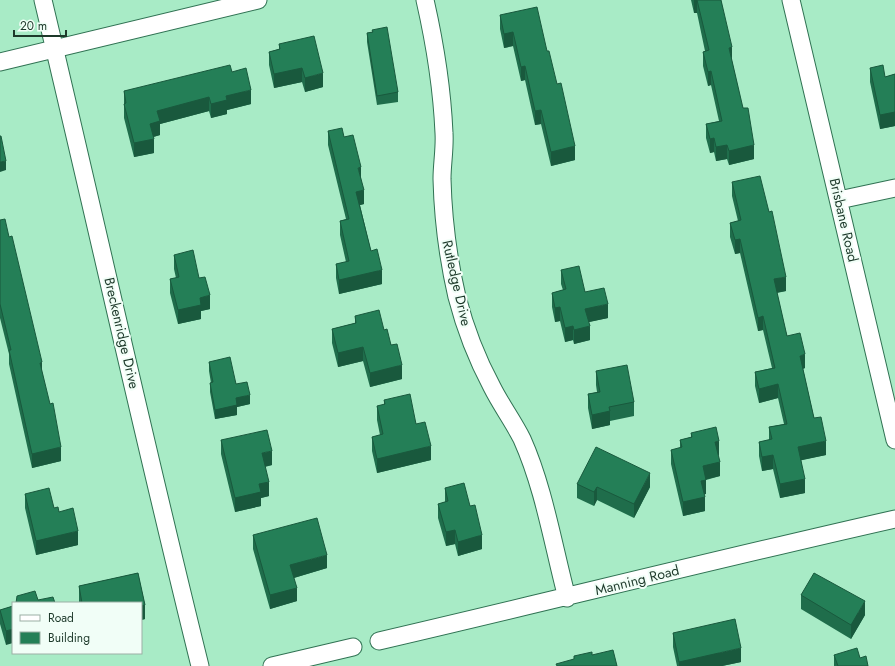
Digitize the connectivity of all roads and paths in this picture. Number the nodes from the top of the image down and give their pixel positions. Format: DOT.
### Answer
graph roads {
  1 [pos="43,0"];
  2 [pos="258,0"];
  3 [pos="425,0"];
  4 [pos="791,0"];
  5 [pos="54,48"];
  6 [pos="0,62"];
  7 [pos="895,188"];
  8 [pos="839,200"];
  9 [pos="895,440"];
  10 [pos="895,520"];
  11 [pos="567,598"];
  12 [pos="379,641"];
  13 [pos="353,647"];
  14 [pos="200,666"];
  15 [pos="272,666"];
  1 -- 5 [label="street, Breckenridge Drive"];
  2 -- 5 [label="street"];
  3 -- 11 [label="street, Rutledge Drive"];
  4 -- 8 [label="street, Brisbane Road"];
  5 -- 6 [label="street"];
  5 -- 14 [label="street, Breckenridge Drive"];
  7 -- 8 [label="street"];
  8 -- 9 [label="street, Brisbane Road"];
  10 -- 11 [label="street, Manning Road"];
  11 -- 12 [label="street, Manning Road"];
  13 -- 15 [label="street"];
}
